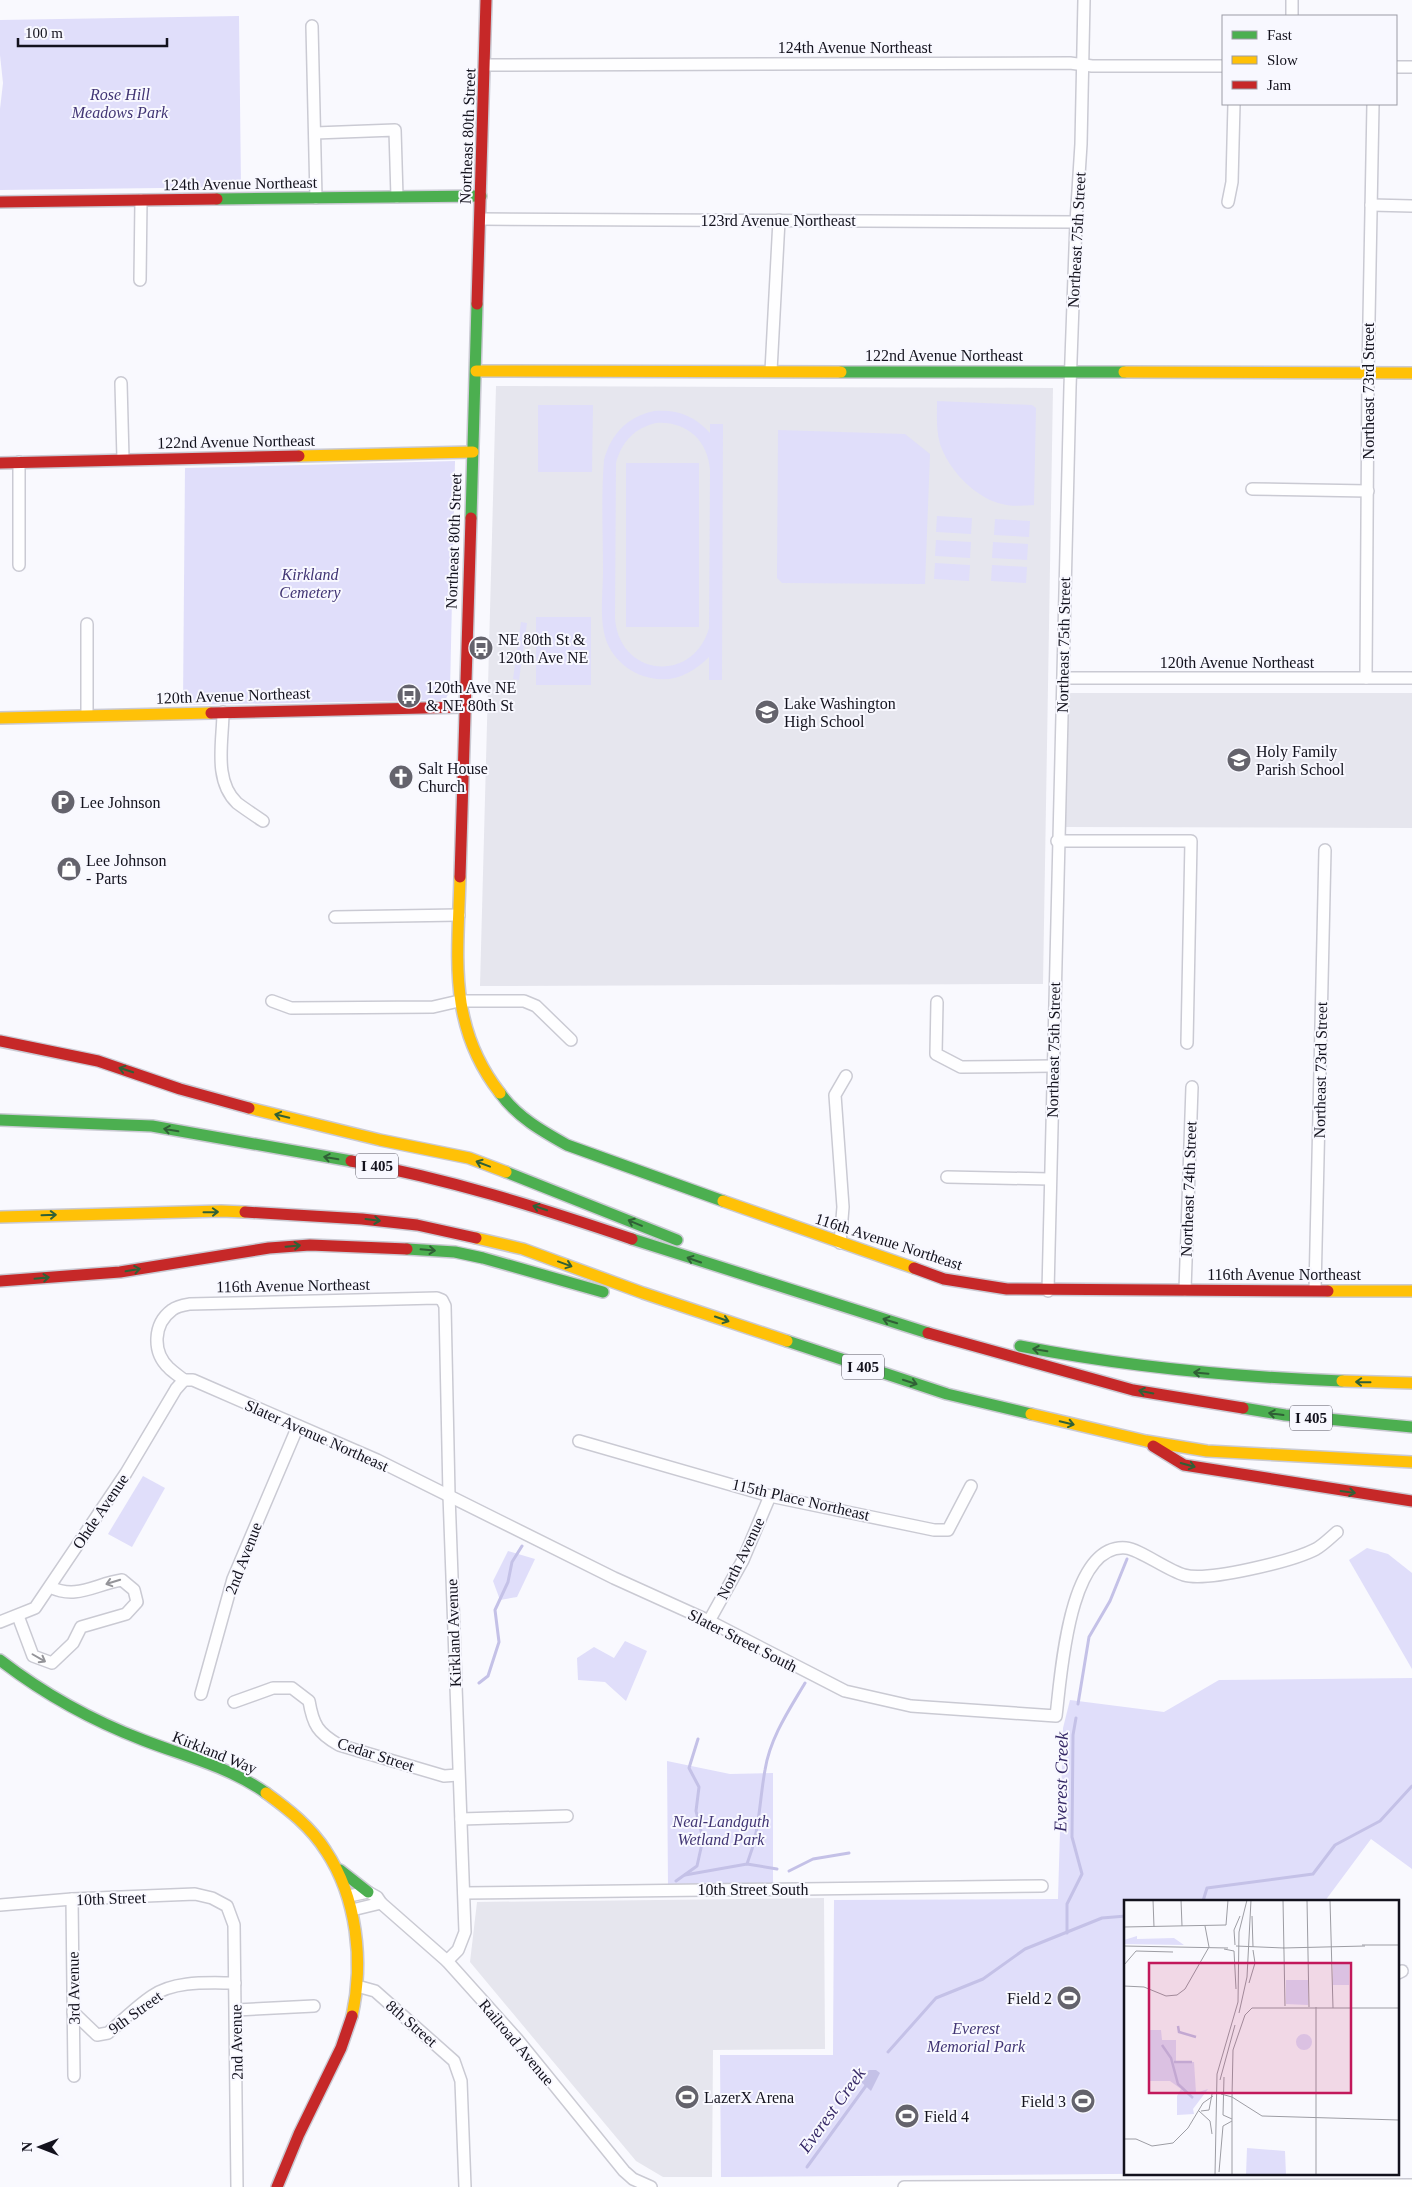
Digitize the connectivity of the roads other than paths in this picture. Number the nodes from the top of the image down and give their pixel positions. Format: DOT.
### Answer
graph roads {
  1 [pos="486,0"];
  2 [pos="1084,0"];
  3 [pos="1292,0"];
  4 [pos="1292,15"];
  5 [pos="312,26"];
  6 [pos="486,65"];
  7 [pos="1083,65"];
  8 [pos="1222,66"];
  9 [pos="1397,67"];
  10 [pos="1412,67"];
  11 [pos="1234,105"];
  12 [pos="1373,105"];
  13 [pos="315,132"];
  14 [pos="481,196"];
  15 [pos="396,197"];
  16 [pos="316,198"];
  17 [pos="140,200"];
  18 [pos="0,202"];
  19 [pos="1228,202"];
  20 [pos="1371,205"];
  21 [pos="1412,206"];
  22 [pos="480,219"];
  23 [pos="779,220"];
  24 [pos="1076,222"];
  25 [pos="140,280"];
  26 [pos="476,371"];
  27 [pos="771,371"];
  28 [pos="1071,372"];
  29 [pos="1368,373"];
  30 [pos="1412,373"];
  31 [pos="121,383"];
  32 [pos="473,452"];
  33 [pos="123,458"];
  34 [pos="0,462"];
  35 [pos="19,462"];
  36 [pos="1252,489"];
  37 [pos="1368,491"];
  38 [pos="19,564"];
  39 [pos="87,624"];
  40 [pos="1063,678"];
  41 [pos="1366,678"];
  42 [pos="1412,678"];
  43 [pos="466,707"];
  44 [pos="223,712"];
  45 [pos="87,715"];
  46 [pos="0,718"];
  47 [pos="263,821"];
  48 [pos="1057,840"];
  49 [pos="1325,850"];
  50 [pos="459,915"];
  51 [pos="335,917"];
  52 [pos="272,1001"];
  53 [pos="459,1001"];
  54 [pos="937,1002"];
  55 [pos="571,1040"];
  56 [pos="0,1041"];
  57 [pos="1187,1043"];
  58 [pos="1053,1066"];
  59 [pos="846,1076"];
  60 [pos="487,1077"];
  61 [pos="1192,1087"];
  62 [pos="0,1120"];
  63 [pos="947,1177"];
  64 [pos="1050,1179"];
  65 [pos="0,1217"];
  66 [pos="840,1243"];
  67 [pos="740,1275"];
  68 [pos="0,1281"];
  69 [pos="1185,1290"];
  70 [pos="1315,1290"];
  71 [pos="1412,1290"];
  72 [pos="1048,1291"];
  73 [pos="643,1293"];
  74 [pos="442,1300"];
  75 [pos="953,1341"];
  76 [pos="184,1380"];
  77 [pos="1412,1383"];
  78 [pos="298,1426"];
  79 [pos="1412,1427"];
  80 [pos="579,1441"];
  81 [pos="1146,1441"];
  82 [pos="1383,1461"];
  83 [pos="1412,1462"];
  84 [pos="1405,1472"];
  85 [pos="971,1486"];
  86 [pos="449,1495"];
  87 [pos="770,1496"];
  88 [pos="1412,1501"];
  89 [pos="1337,1532"];
  90 [pos="50,1587"];
  91 [pos="18,1616"];
  92 [pos="709,1620"];
  93 [pos="0,1622"];
  94 [pos="0,1660"];
  95 [pos="201,1694"];
  96 [pos="234,1702"];
  97 [pos="458,1775"];
  98 [pos="567,1816"];
  99 [pos="461,1819"];
  100 [pos="338,1869"];
  101 [pos="1042,1886"];
  102 [pos="368,1892"];
  103 [pos="464,1893"];
  104 [pos="349,1896"];
  105 [pos="72,1899"];
  106 [pos="220,1901"];
  107 [pos="381,1904"];
  108 [pos="0,1905"];
  109 [pos="352,1910"];
  110 [pos="447,1961"];
  111 [pos="235,1983"];
  112 [pos="357,1986"];
  113 [pos="314,2006"];
  114 [pos="236,2010"];
  115 [pos="74,2012"];
  116 [pos="74,2076"];
  117 [pos="1341,2174"];
  118 [pos="1342,2185"];
  119 [pos="1412,2185"];
  120 [pos="237,2187"];
  121 [pos="277,2187"];
  122 [pos="466,2187"];
  123 [pos="648,2187"];
  124 [pos="904,2187"];
  1 -- 6 [label="main road, Northeast 80th Street"];
  2 -- 7 [label="street, Northeast 75th Street"];
  3 -- 4 [label="street"];
  5 -- 13 [label="street"];
  6 -- 7 [label="street, 124th Avenue Northeast"];
  6 -- 14 [label="main road, Northeast 80th Street"];
  7 -- 8 [label="street, 124th Avenue Northeast"];
  7 -- 24 [label="street, Northeast 75th Street"];
  9 -- 10 [label="street"];
  11 -- 19 [label="street"];
  12 -- 20 [label="street, Northeast 73rd Street"];
  13 -- 15 [label="street"];
  13 -- 16 [label="street"];
  14 -- 15 [label="main road, 124th Avenue Northeast"];
  14 -- 22 [label="main road, Northeast 80th Street"];
  15 -- 16 [label="main road, 124th Avenue Northeast"];
  16 -- 17 [label="main road, 124th Avenue Northeast"];
  17 -- 18 [label="main road, 124th Avenue Northeast"];
  17 -- 25 [label="street"];
  20 -- 21 [label="street"];
  20 -- 29 [label="street, Northeast 73rd Street"];
  22 -- 23 [label="street, 123rd Avenue Northeast"];
  22 -- 26 [label="main road, Northeast 80th Street"];
  23 -- 24 [label="street, 123rd Avenue Northeast"];
  23 -- 27 [label="street"];
  24 -- 28 [label="street, Northeast 75th Street"];
  26 -- 27 [label="main road, 122nd Avenue Northeast"];
  26 -- 32 [label="main road, Northeast 80th Street"];
  27 -- 28 [label="main road, 122nd Avenue Northeast"];
  28 -- 29 [label="main road, 122nd Avenue Northeast"];
  28 -- 40 [label="street, Northeast 75th Street"];
  29 -- 30 [label="main road, 122nd Avenue Northeast"];
  29 -- 37 [label="street, Northeast 73rd Street"];
  31 -- 33 [label="street"];
  32 -- 33 [label="main road, 122nd Avenue Northeast"];
  32 -- 43 [label="main road, Northeast 80th Street"];
  33 -- 35 [label="main road, 122nd Avenue Northeast"];
  34 -- 35 [label="main road, 122nd Avenue Northeast"];
  35 -- 38 [label="street"];
  36 -- 37 [label="street"];
  37 -- 41 [label="street, Northeast 73rd Street"];
  39 -- 45 [label="street"];
  40 -- 41 [label="street, 120th Avenue Northeast"];
  40 -- 48 [label="street, Northeast 75th Street"];
  41 -- 42 [label="street, 120th Avenue Northeast"];
  43 -- 44 [label="main road, 120th Avenue Northeast"];
  43 -- 50 [label="main road, Northeast 80th Street"];
  44 -- 45 [label="main road, 120th Avenue Northeast"];
  44 -- 47 [label="street"];
  45 -- 46 [label="main road, 120th Avenue Northeast"];
  48 -- 57 [label="street"];
  48 -- 58 [label="street, Northeast 75th Street"];
  49 -- 70 [label="street, Northeast 73rd Street"];
  50 -- 51 [label="street"];
  50 -- 53 [label="main road, Northeast 80th Street"];
  52 -- 53 [label="street"];
  53 -- 55 [label="street"];
  53 -- 60 [label="main road, Northeast 80th Street"];
  54 -- 58 [label="street"];
  67 -- 56 [label="main road, one-way"];
  58 -- 64 [label="street, Northeast 75th Street"];
  59 -- 66 [label="street"];
  60 -- 66 [label="main road, 116th Avenue Northeast"];
  61 -- 69 [label="street, Northeast 74th Street"];
  67 -- 62 [label="main road, I 405, one-way"];
  63 -- 64 [label="street"];
  64 -- 72 [label="street, Northeast 75th Street"];
  65 -- 73 [label="main road, I 405, one-way"];
  66 -- 72 [label="main road, 116th Avenue Northeast"];
  75 -- 67 [label="main road, I 405, one-way"];
  68 -- 73 [label="main road, one-way"];
  69 -- 70 [label="main road, 116th Avenue Northeast"];
  69 -- 72 [label="main road, 116th Avenue Northeast"];
  70 -- 71 [label="main road, 116th Avenue Northeast"];
  73 -- 81 [label="main road, I 405, one-way"];
  74 -- 76 [label="street, 116th Avenue Northeast"];
  74 -- 86 [label="street, Kirkland Avenue"];
  77 -- 75 [label="main road, one-way"];
  79 -- 75 [label="main road, I 405, one-way"];
  76 -- 78 [label="street, Slater Avenue Northeast"];
  76 -- 90 [label="street, Ohde Avenue"];
  78 -- 86 [label="street, Slater Avenue Northeast"];
  78 -- 95 [label="street, 2nd Avenue"];
  80 -- 87 [label="street, 115th Place Northeast"];
  81 -- 82 [label="main road, I 405"];
  81 -- 88 [label="main road, one-way"];
  82 -- 83 [label="main road, I 405"];
  82 -- 84 [label="main road"];
  85 -- 87 [label="street, 115th Place Northeast"];
  86 -- 92 [label="street, Slater Street South"];
  86 -- 97 [label="street, Kirkland Avenue"];
  87 -- 92 [label="street, North Avenue"];
  89 -- 92 [label="street, Slater Street South"];
  90 -- 91 [label="street, Ohde Avenue"];
  91 -- 90 [label="street, one-way"];
  91 -- 93 [label="street, Ohde Avenue"];
  94 -- 100 [label="main road, Kirkland Way"];
  96 -- 97 [label="street, Cedar Street"];
  97 -- 99 [label="street, Kirkland Avenue"];
  98 -- 99 [label="street"];
  99 -- 103 [label="street, Kirkland Avenue"];
  100 -- 102 [label="main road"];
  100 -- 104 [label="main road, Kirkland Way"];
  101 -- 103 [label="street, 10th Street South"];
  102 -- 104 [label="street"];
  102 -- 107 [label="street, Railroad Avenue"];
  103 -- 110 [label="street, Kirkland Avenue"];
  104 -- 109 [label="main road, Kirkland Way"];
  105 -- 106 [label="street, 10th Street"];
  105 -- 108 [label="street, 10th Street"];
  105 -- 115 [label="street, 3rd Avenue"];
  106 -- 111 [label="street, 2nd Avenue"];
  107 -- 109 [label="street"];
  107 -- 110 [label="street, Railroad Avenue"];
  109 -- 112 [label="main road, Kirkland Way"];
  110 -- 123 [label="street, Railroad Avenue"];
  111 -- 114 [label="street, 2nd Avenue"];
  111 -- 115 [label="street, 9th Street"];
  112 -- 121 [label="main road, Kirkland Way"];
  112 -- 122 [label="street, 8th Street"];
  113 -- 114 [label="street"];
  114 -- 120 [label="street, 2nd Avenue"];
  115 -- 116 [label="street, 3rd Avenue"];
  117 -- 118 [label="street"];
  118 -- 119 [label="street"];
  118 -- 124 [label="street"];
}
